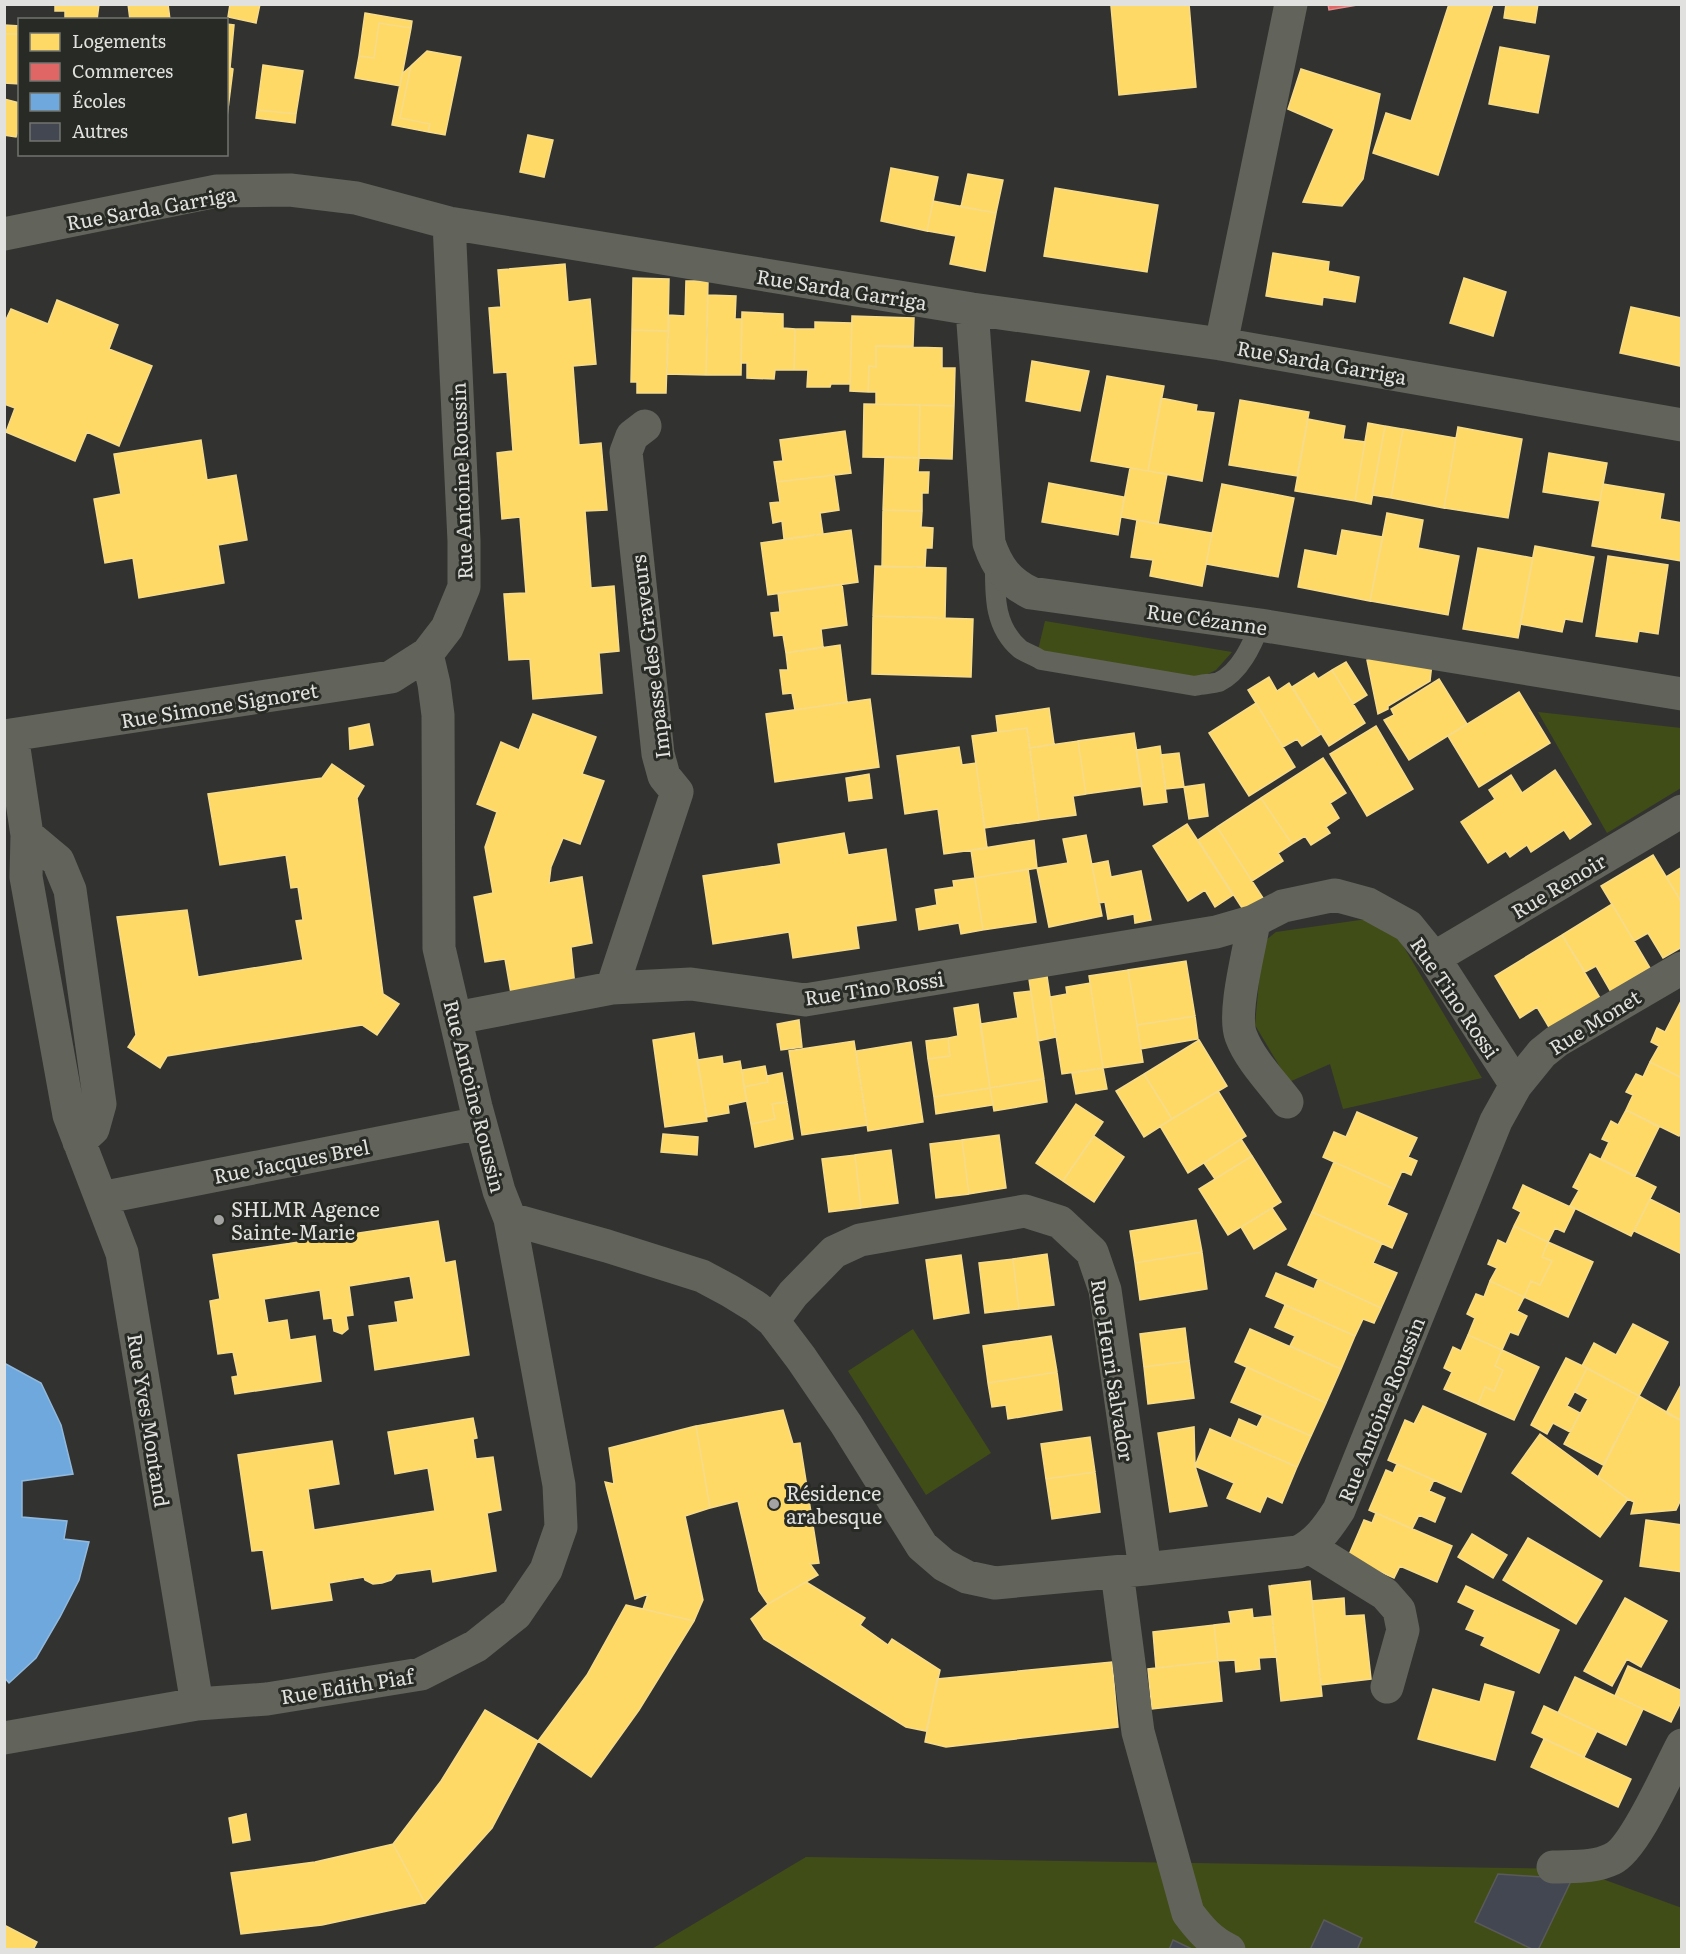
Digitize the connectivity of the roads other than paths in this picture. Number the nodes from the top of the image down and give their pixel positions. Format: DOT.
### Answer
graph roads {
  1 [pos="1291,4"];
  2 [pos="448,223"];
  3 [pos="4,234"];
  4 [pos="972,309"];
  5 [pos="1221,344"];
  6 [pos="1682,425"];
  7 [pos="645,426"];
  8 [pos="995,561"];
  9 [pos="1260,625"];
  10 [pos="427,654"];
  11 [pos="1682,694"];
  12 [pos="8,736"];
  13 [pos="1682,811"];
  14 [pos="1254,921"];
  15 [pos="1434,958"];
  16 [pos="1682,968"];
  17 [pos="612,988"];
  18 [pos="456,1018"];
  19 [pos="1516,1085"];
  20 [pos="1287,1102"];
  21 [pos="480,1123"];
  22 [pos="101,1198"];
  23 [pos="510,1219"];
  24 [pos="773,1321"];
  25 [pos="1309,1547"];
  26 [pos="1131,1571"];
  27 [pos="1386,1687"];
  28 [pos="197,1704"];
  29 [pos="4,1738"];
  30 [pos="1682,1745"];
  31 [pos="1552,1868"];
  32 [pos="1230,1950"];
  1 -- 5 [label="street"];
  2 -- 3 [label="street, Rue Sarda Garriga"];
  2 -- 4 [label="street, Rue Sarda Garriga"];
  2 -- 10 [label="street, Rue Antoine Roussin"];
  4 -- 5 [label="street, Rue Sarda Garriga"];
  4 -- 8 [label="street, Rue Cézanne"];
  5 -- 6 [label="street, Rue Sarda Garriga"];
  7 -- 17 [label="street, Impasse des Graveurs"];
  8 -- 9 [label="street, Rue Cézanne"];
  8 -- 9 [label="lane"];
  9 -- 11 [label="street, Rue Cézanne"];
  10 -- 12 [label="street, Rue Simone Signoret"];
  10 -- 18 [label="street, Rue Antoine Roussin"];
  12 -- 22 [label="street, Rue Yves Montand"];
  13 -- 15 [label="street, Rue Renoir"];
  14 -- 15 [label="street, Rue Tino Rossi"];
  14 -- 17 [label="street, Rue Tino Rossi"];
  14 -- 20 [label="street"];
  15 -- 19 [label="street, Rue Tino Rossi"];
  16 -- 19 [label="street, Rue Monet"];
  17 -- 18 [label="street, Rue Tino Rossi"];
  18 -- 21 [label="street, Rue Antoine Roussin"];
  19 -- 25 [label="street, Rue Antoine Roussin"];
  21 -- 22 [label="street, Rue Jacques Brel"];
  21 -- 23 [label="street, Rue Antoine Roussin"];
  22 -- 28 [label="street, Rue Yves Montand"];
  23 -- 24 [label="street, Rue Antoine Roussin"];
  23 -- 28 [label="street, Rue Edith Piaf"];
  24 -- 26 [label="street, Rue Antoine Roussin"];
  24 -- 26 [label="street, Rue Henri Salvador"];
  25 -- 26 [label="street, Rue Antoine Roussin"];
  25 -- 27 [label="street"];
  26 -- 32 [label="street"];
  28 -- 29 [label="street, Rue Edith Piaf"];
  30 -- 31 [label="street"];
}
